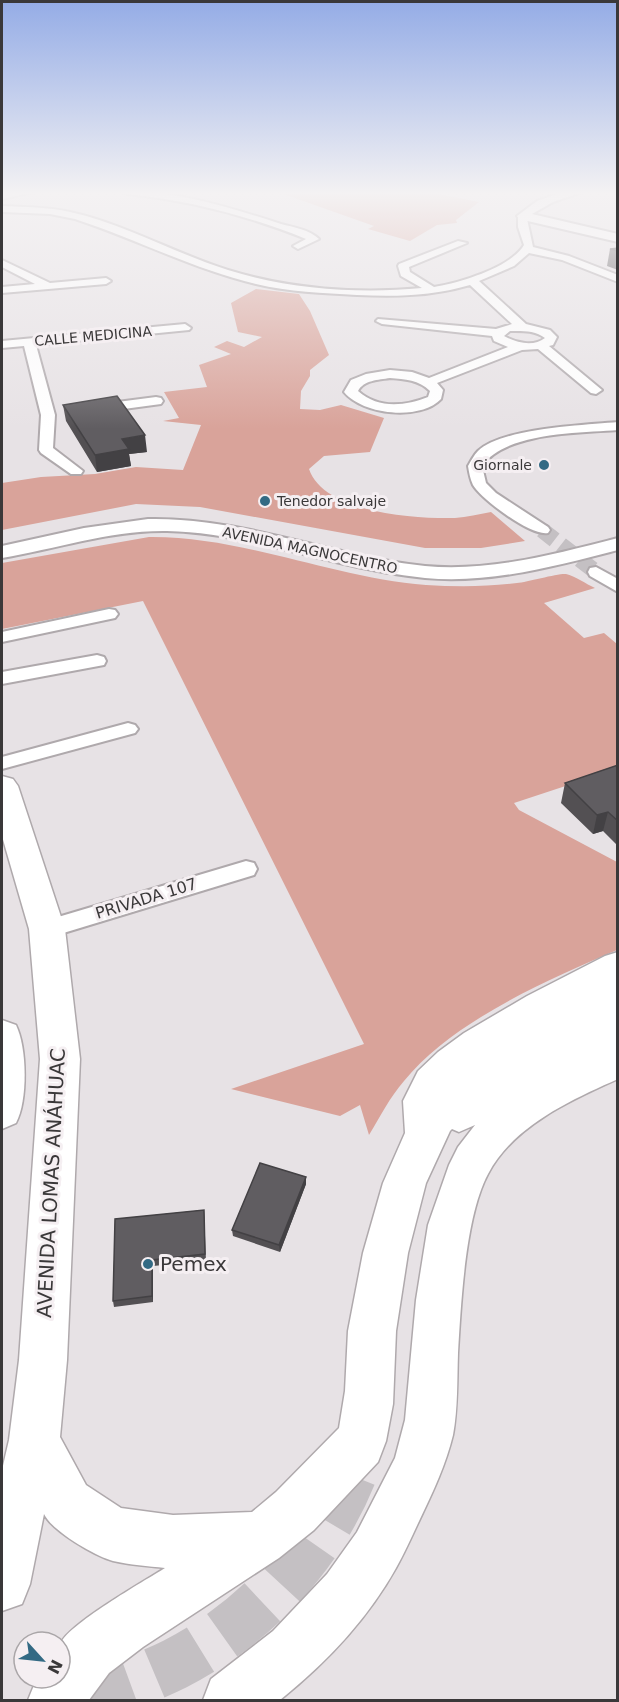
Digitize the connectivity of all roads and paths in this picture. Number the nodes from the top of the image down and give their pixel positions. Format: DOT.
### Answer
graph roads {
  1 [pos="17,270"];
  2 [pos="222,270"];
  3 [pos="404,270"];
  4 [pos="492,270"];
  5 [pos="596,270"];
  6 [pos="618,279"];
  7 [pos="472,280"];
  8 [pos="106,281"];
  9 [pos="47,285"];
  10 [pos="2,290"];
  11 [pos="434,291"];
  12 [pos="382,321"];
  13 [pos="522,327"];
  14 [pos="185,328"];
  15 [pos="498,333"];
  16 [pos="29,342"];
  17 [pos="2,344"];
  18 [pos="540,345"];
  19 [pos="521,346"];
  20 [pos="429,382"];
  21 [pos="596,390"];
  22 [pos="156,401"];
  23 [pos="81,411"];
  24 [pos="618,426"];
  25 [pos="76,471"];
  26 [pos="618,527"];
  27 [pos="542,530"];
  28 [pos="2,538"];
  29 [pos="618,544"];
  30 [pos="2,552"];
  31 [pos="596,572"];
  32 [pos="618,587"];
  33 [pos="109,614"];
  34 [pos="2,637"];
  35 [pos="97,661"];
  36 [pos="2,678"];
  37 [pos="128,729"];
  38 [pos="2,763"];
  39 [pos="2,786"];
  40 [pos="246,869"];
  41 [pos="47,929"];
  42 [pos="618,966"];
  43 [pos="618,998"];
  44 [pos="618,1027"];
  45 [pos="2,1036"];
  46 [pos="618,1061"];
  47 [pos="2,1111"];
  48 [pos="426,1138"];
  49 [pos="34,1440"];
  50 [pos="261,1538"];
  51 [pos="2,1584"];
  52 [pos="57,1701"];
  53 [pos="232,1701"];
  1 -- 9 [label="street"];
  2 -- 11 [label="street"];
  3 -- 11 [label="street"];
  4 -- 7 [label="street"];
  5 -- 6 [label="street"];
  7 -- 11 [label="street"];
  7 -- 13 [label="street"];
  8 -- 9 [label="street"];
  9 -- 10 [label="street"];
  12 -- 15 [label="street"];
  13 -- 15 [label="street"];
  13 -- 18 [label="street"];
  14 -- 16 [label="street, CALLE MEDICINA"];
  15 -- 19 [label="street"];
  16 -- 17 [label="street, CALLE MEDICINA"];
  16 -- 25 [label="street"];
  18 -- 19 [label="street"];
  18 -- 21 [label="street"];
  19 -- 20 [label="street"];
  20 -- 20 [label="street"];
  22 -- 23 [label="street"];
  24 -- 27 [label="street"];
  26 -- 28 [label="street, AVENIDA MAGNOCENTRO"];
  29 -- 30 [label="street, AVENIDA MAGNOCENTRO"];
  31 -- 32 [label="street"];
  33 -- 34 [label="street"];
  35 -- 36 [label="street"];
  37 -- 38 [label="street"];
  39 -- 41 [label="main road, AVENIDA LOMAS ANÁHUAC"];
  40 -- 41 [label="street, PRIVADA 107"];
  41 -- 49 [label="main road, AVENIDA LOMAS ANÁHUAC"];
  42 -- 48 [label="main road"];
  43 -- 48 [label="main road"];
  44 -- 48 [label="main road"];
  45 -- 47 [label="main road"];
  46 -- 53 [label="main road"];
  48 -- 50 [label="main road"];
  49 -- 50 [label="main road"];
  49 -- 51 [label="main road, AVENIDA LOMAS ANÁHUAC"];
  50 -- 52 [label="main road"];
}
